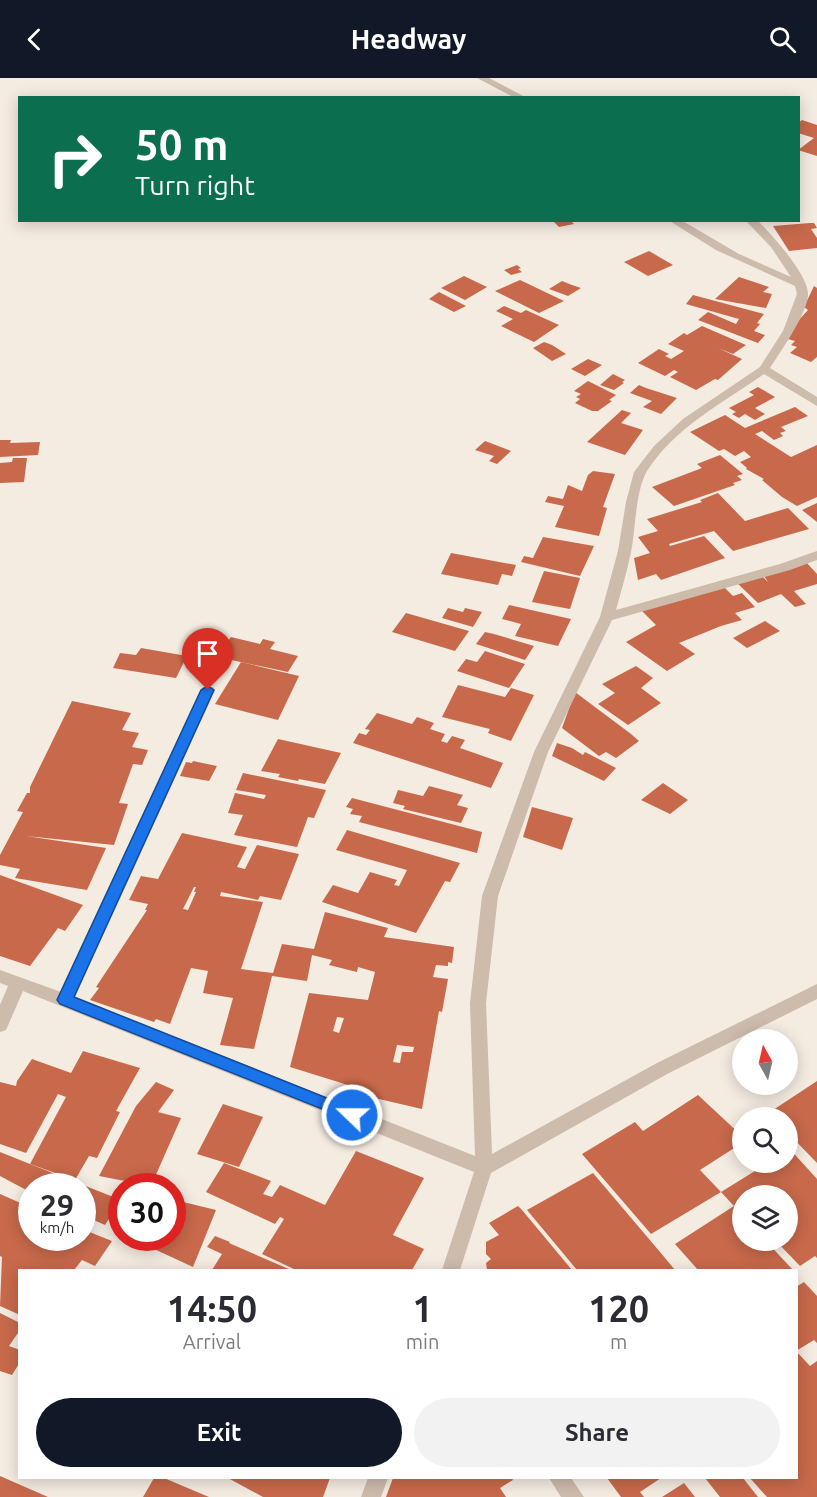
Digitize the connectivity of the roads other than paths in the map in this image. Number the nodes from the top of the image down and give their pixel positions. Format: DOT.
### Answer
graph roads {
  1 [pos="482,78"];
  2 [pos="519,96"];
  3 [pos="677,222"];
  4 [pos="752,222"];
  5 [pos="801,285"];
  6 [pos="764,369"];
  7 [pos="817,402"];
  8 [pos="817,555"];
  9 [pos="607,617"];
  10 [pos="208,690"];
  11 [pos="0,976"];
  12 [pos="18,983"];
  13 [pos="817,991"];
  14 [pos="65,1000"];
  15 [pos="0,1025"];
  16 [pos="484,1168"];
  17 [pos="451,1269"];
  18 [pos="378,1479"];
  19 [pos="560,1479"];
  20 [pos="371,1497"];
  21 [pos="574,1497"];
  1 -- 2 [label="street"];
  3 -- 5 [label="street"];
  4 -- 5 [label="street"];
  5 -- 6 [label="street"];
  6 -- 7 [label="street"];
  6 -- 9 [label="street"];
  8 -- 9 [label="street"];
  9 -- 16 [label="street"];
  10 -- 14 [label="street"];
  11 -- 12 [label="street"];
  12 -- 14 [label="street"];
  12 -- 15 [label="street"];
  13 -- 16 [label="street"];
  14 -- 16 [label="street"];
  16 -- 17 [label="street"];
  18 -- 20 [label="street"];
  19 -- 21 [label="street"];
}
